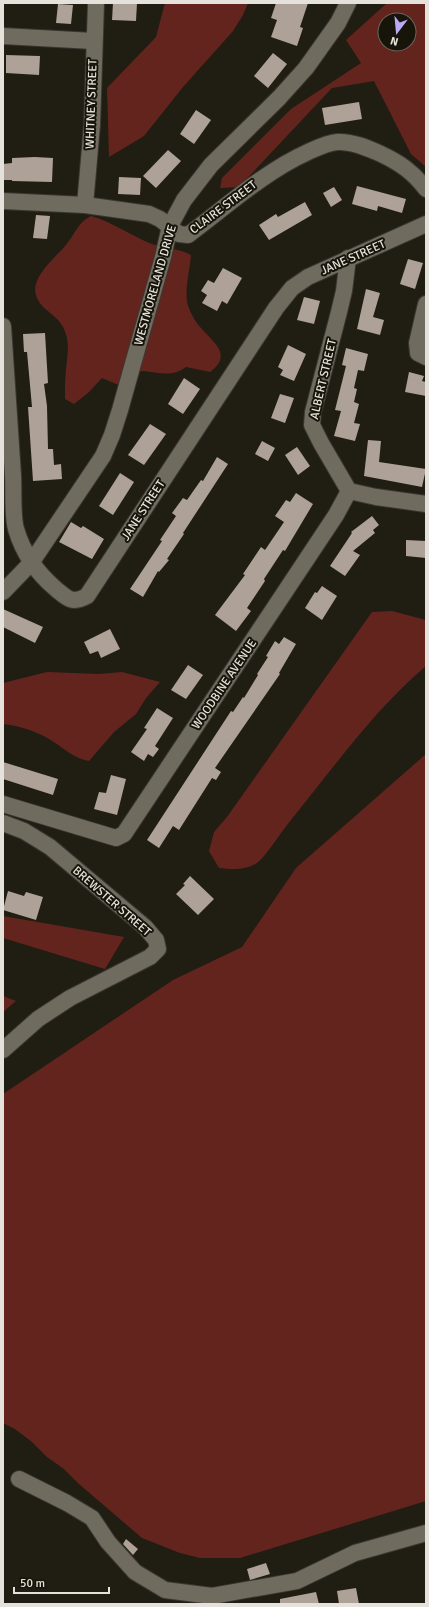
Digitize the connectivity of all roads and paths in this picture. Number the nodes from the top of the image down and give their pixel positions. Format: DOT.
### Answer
graph roads {
  1 [pos="96,3"];
  2 [pos="348,3"];
  3 [pos="3,36"];
  4 [pos="93,41"];
  5 [pos="426,189"];
  6 [pos="3,201"];
  7 [pos="85,205"];
  8 [pos="426,224"];
  9 [pos="170,226"];
  10 [pos="348,258"];
  11 [pos="426,304"];
  12 [pos="3,326"];
  13 [pos="426,357"];
  14 [pos="350,491"];
  15 [pos="426,504"];
  16 [pos="31,563"];
  17 [pos="3,592"];
  18 [pos="3,804"];
  19 [pos="3,823"];
  20 [pos="3,1050"];
  21 [pos="19,1479"];
  22 [pos="426,1533"];
  23 [pos="209,1600"];
  1 -- 4 [label="street, WHITNEY STREET"];
  2 -- 9 [label="street, WESTMORELAND DRIVE"];
  3 -- 4 [label="street"];
  4 -- 7 [label="street, WHITNEY STREET"];
  5 -- 9 [label="street, CLAIRE STREET"];
  6 -- 7 [label="street, CLAIRE STREET"];
  7 -- 9 [label="street, CLAIRE STREET"];
  8 -- 10 [label="street, JANE STREET"];
  9 -- 16 [label="street, WESTMORELAND DRIVE"];
  10 -- 14 [label="street, ALBERT STREET"];
  10 -- 16 [label="street, JANE STREET"];
  11 -- 13 [label="street"];
  12 -- 16 [label="street, JANE STREET"];
  14 -- 15 [label="street"];
  14 -- 18 [label="street, WOODBINE AVENUE"];
  16 -- 17 [label="street, WESTMORELAND DRIVE"];
  19 -- 20 [label="street, BREWSTER STREET"];
  21 -- 23 [label="street"];
  22 -- 23 [label="street"];
}
